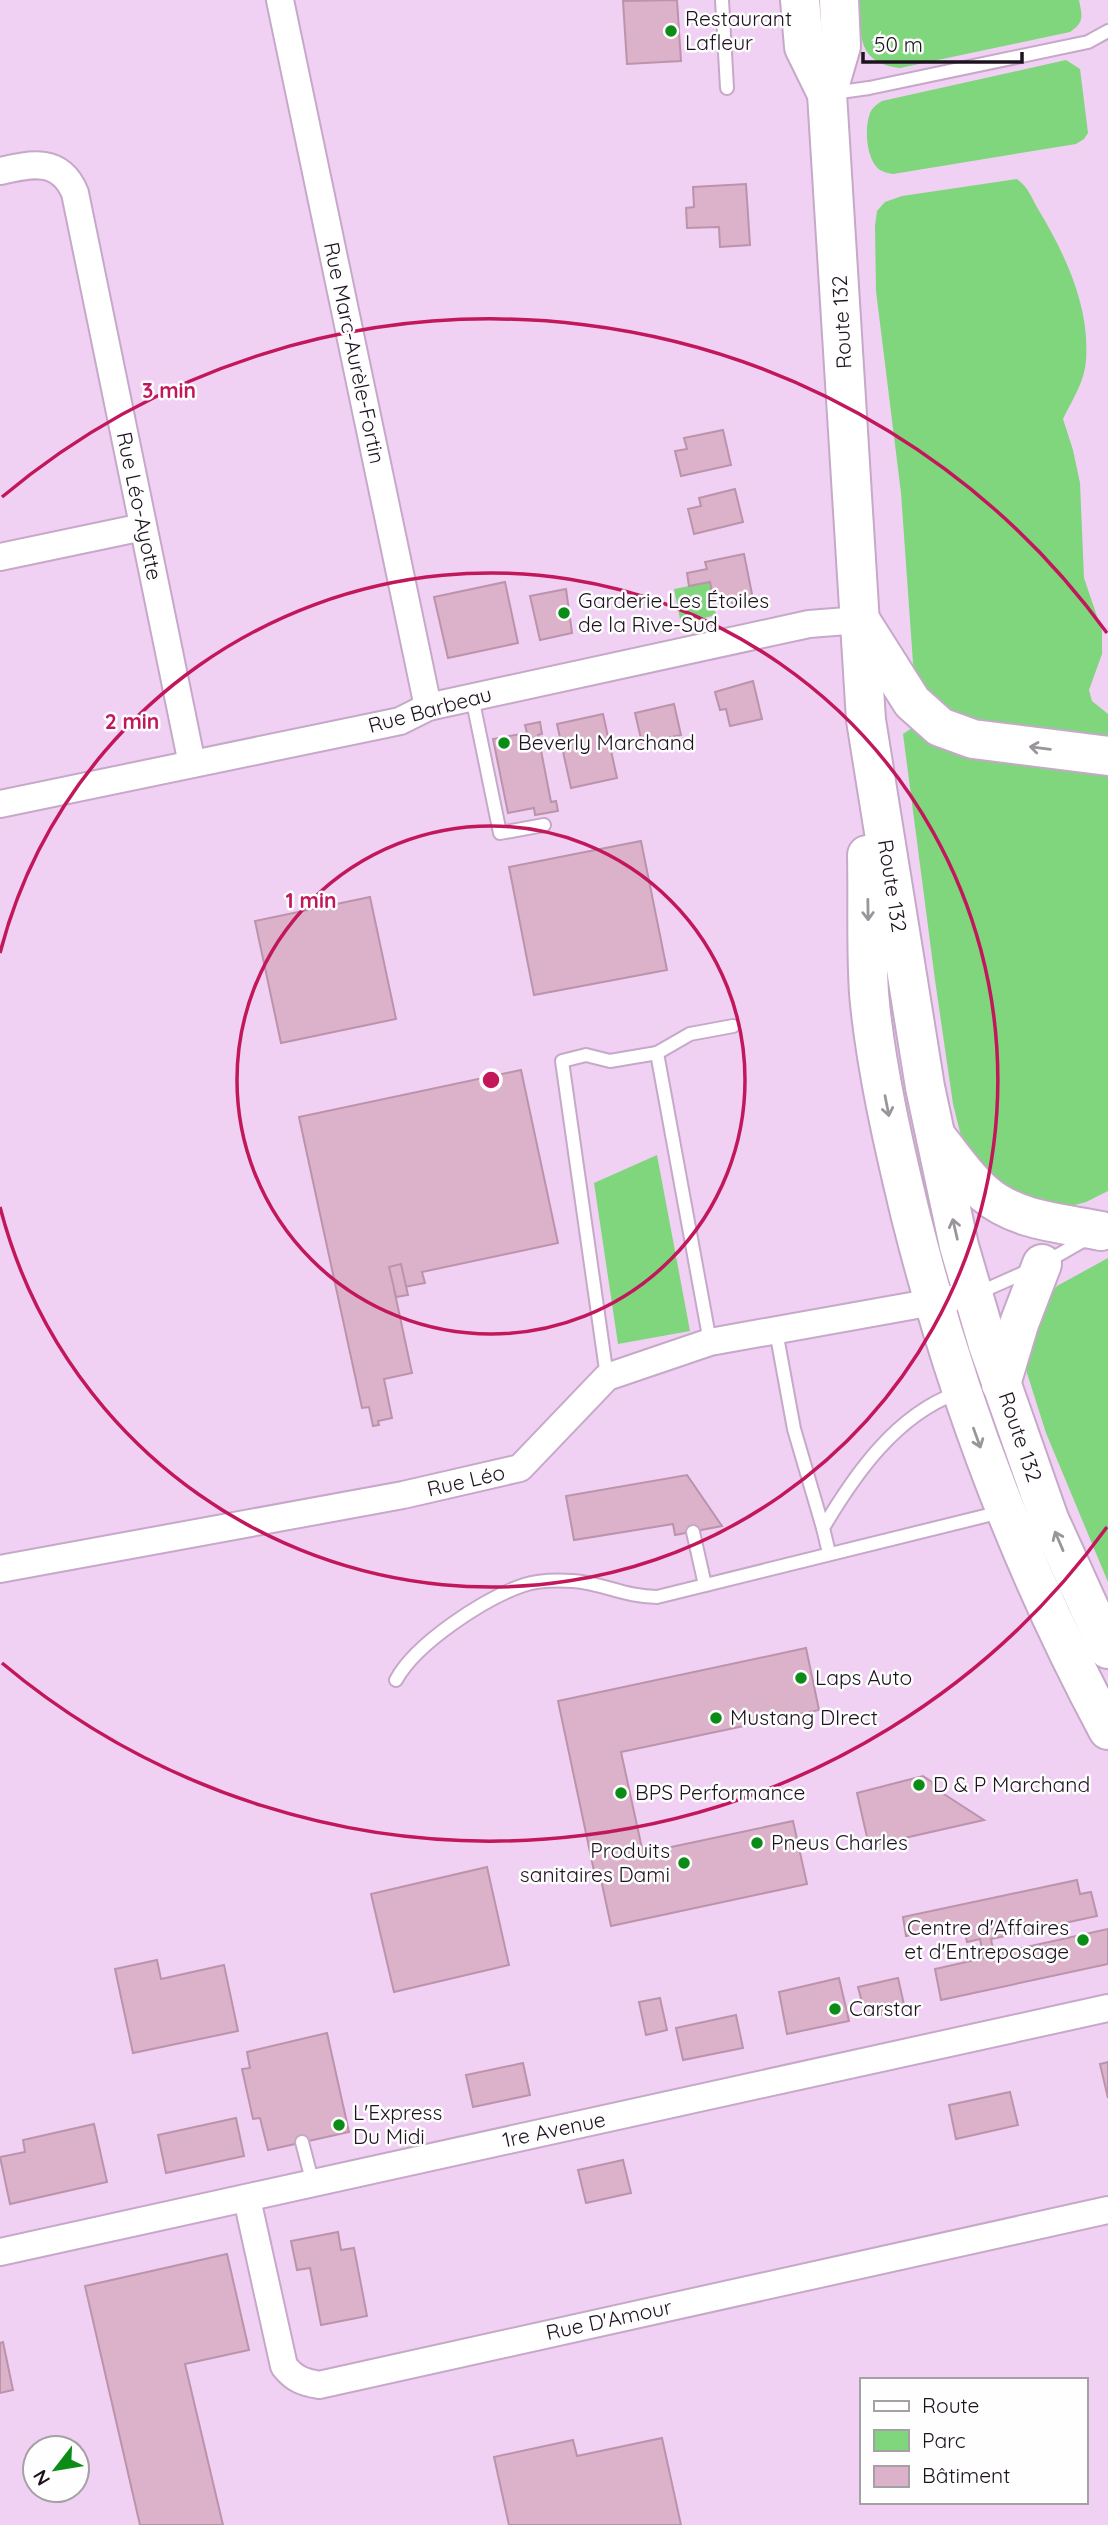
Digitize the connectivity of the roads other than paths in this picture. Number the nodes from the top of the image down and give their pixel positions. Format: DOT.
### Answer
graph roads {
  1 [pos="280,0"];
  2 [pos="722,0"];
  3 [pos="800,0"];
  4 [pos="839,0"];
  5 [pos="1108,31"];
  6 [pos="727,88"];
  7 [pos="827,94"];
  8 [pos="0,171"];
  9 [pos="143,527"];
  10 [pos="0,557"];
  11 [pos="860,620"];
  12 [pos="472,697"];
  13 [pos="428,707"];
  14 [pos="866,720"];
  15 [pos="1108,756"];
  16 [pos="192,764"];
  17 [pos="0,804"];
  18 [pos="544,825"];
  19 [pos="733,1026"];
  20 [pos="657,1054"];
  21 [pos="934,1135"];
  22 [pos="1105,1229"];
  23 [pos="1042,1264"];
  24 [pos="973,1295"];
  25 [pos="934,1303"];
  26 [pos="776,1331"];
  27 [pos="710,1342"];
  28 [pos="607,1377"];
  29 [pos="1002,1384"];
  30 [pos="961,1391"];
  31 [pos="1005,1511"];
  32 [pos="822,1528"];
  33 [pos="693,1532"];
  34 [pos="829,1553"];
  35 [pos="0,1569"];
  36 [pos="705,1585"];
  37 [pos="1108,1648"];
  38 [pos="396,1680"];
  39 [pos="1108,1730"];
  40 [pos="1108,2008"];
  41 [pos="302,2142"];
  42 [pos="313,2184"];
  43 [pos="247,2199"];
  44 [pos="1108,2210"];
  45 [pos="0,2252"];
  1 -- 13 [label="street, Rue Marc-Aurèle-Fortin"];
  2 -- 6 [label="lane"];
  3 -- 7 [label="highway, Route 132"];
  4 -- 7 [label="highway, Route 132"];
  5 -- 7 [label="lane"];
  7 -- 11 [label="highway, Route 132"];
  8 -- 9 [label="street, Rue Léo-Ayotte"];
  9 -- 10 [label="street"];
  9 -- 16 [label="street, Rue Léo-Ayotte"];
  11 -- 12 [label="street, Rue Barbeau"];
  11 -- 14 [label="highway, Route 132"];
  15 -- 11 [label="highway, one-way"];
  12 -- 13 [label="street, Rue Barbeau"];
  12 -- 18 [label="lane"];
  13 -- 16 [label="street, Rue Barbeau"];
  14 -- 21 [label="highway, Route 132"];
  14 -- 25 [label="highway, Route 132, one-way"];
  16 -- 17 [label="street, Rue Barbeau"];
  19 -- 20 [label="lane"];
  20 -- 27 [label="lane"];
  20 -- 28 [label="lane"];
  21 -- 22 [label="highway"];
  24 -- 21 [label="highway, Route 132, one-way"];
  22 -- 23 [label="lane"];
  23 -- 24 [label="lane"];
  23 -- 29 [label="highway"];
  24 -- 25 [label="street, Rue Léo"];
  24 -- 29 [label="highway, Route 132"];
  25 -- 26 [label="street, Rue Léo"];
  25 -- 30 [label="highway, Route 132"];
  26 -- 27 [label="street, Rue Léo"];
  26 -- 32 [label="lane"];
  27 -- 28 [label="street, Rue Léo"];
  28 -- 35 [label="street, Rue Léo"];
  37 -- 29 [label="highway, Route 132, one-way"];
  30 -- 31 [label="highway, Route 132, one-way"];
  30 -- 32 [label="lane"];
  31 -- 34 [label="lane"];
  31 -- 39 [label="highway, Route 132"];
  32 -- 34 [label="lane"];
  33 -- 36 [label="lane"];
  34 -- 36 [label="lane"];
  36 -- 38 [label="lane"];
  40 -- 42 [label="street, 1re Avenue"];
  41 -- 42 [label="lane"];
  42 -- 43 [label="street, 1re Avenue"];
  43 -- 44 [label="street, Rue D'Amour"];
  43 -- 45 [label="street, 1re Avenue"];
}
